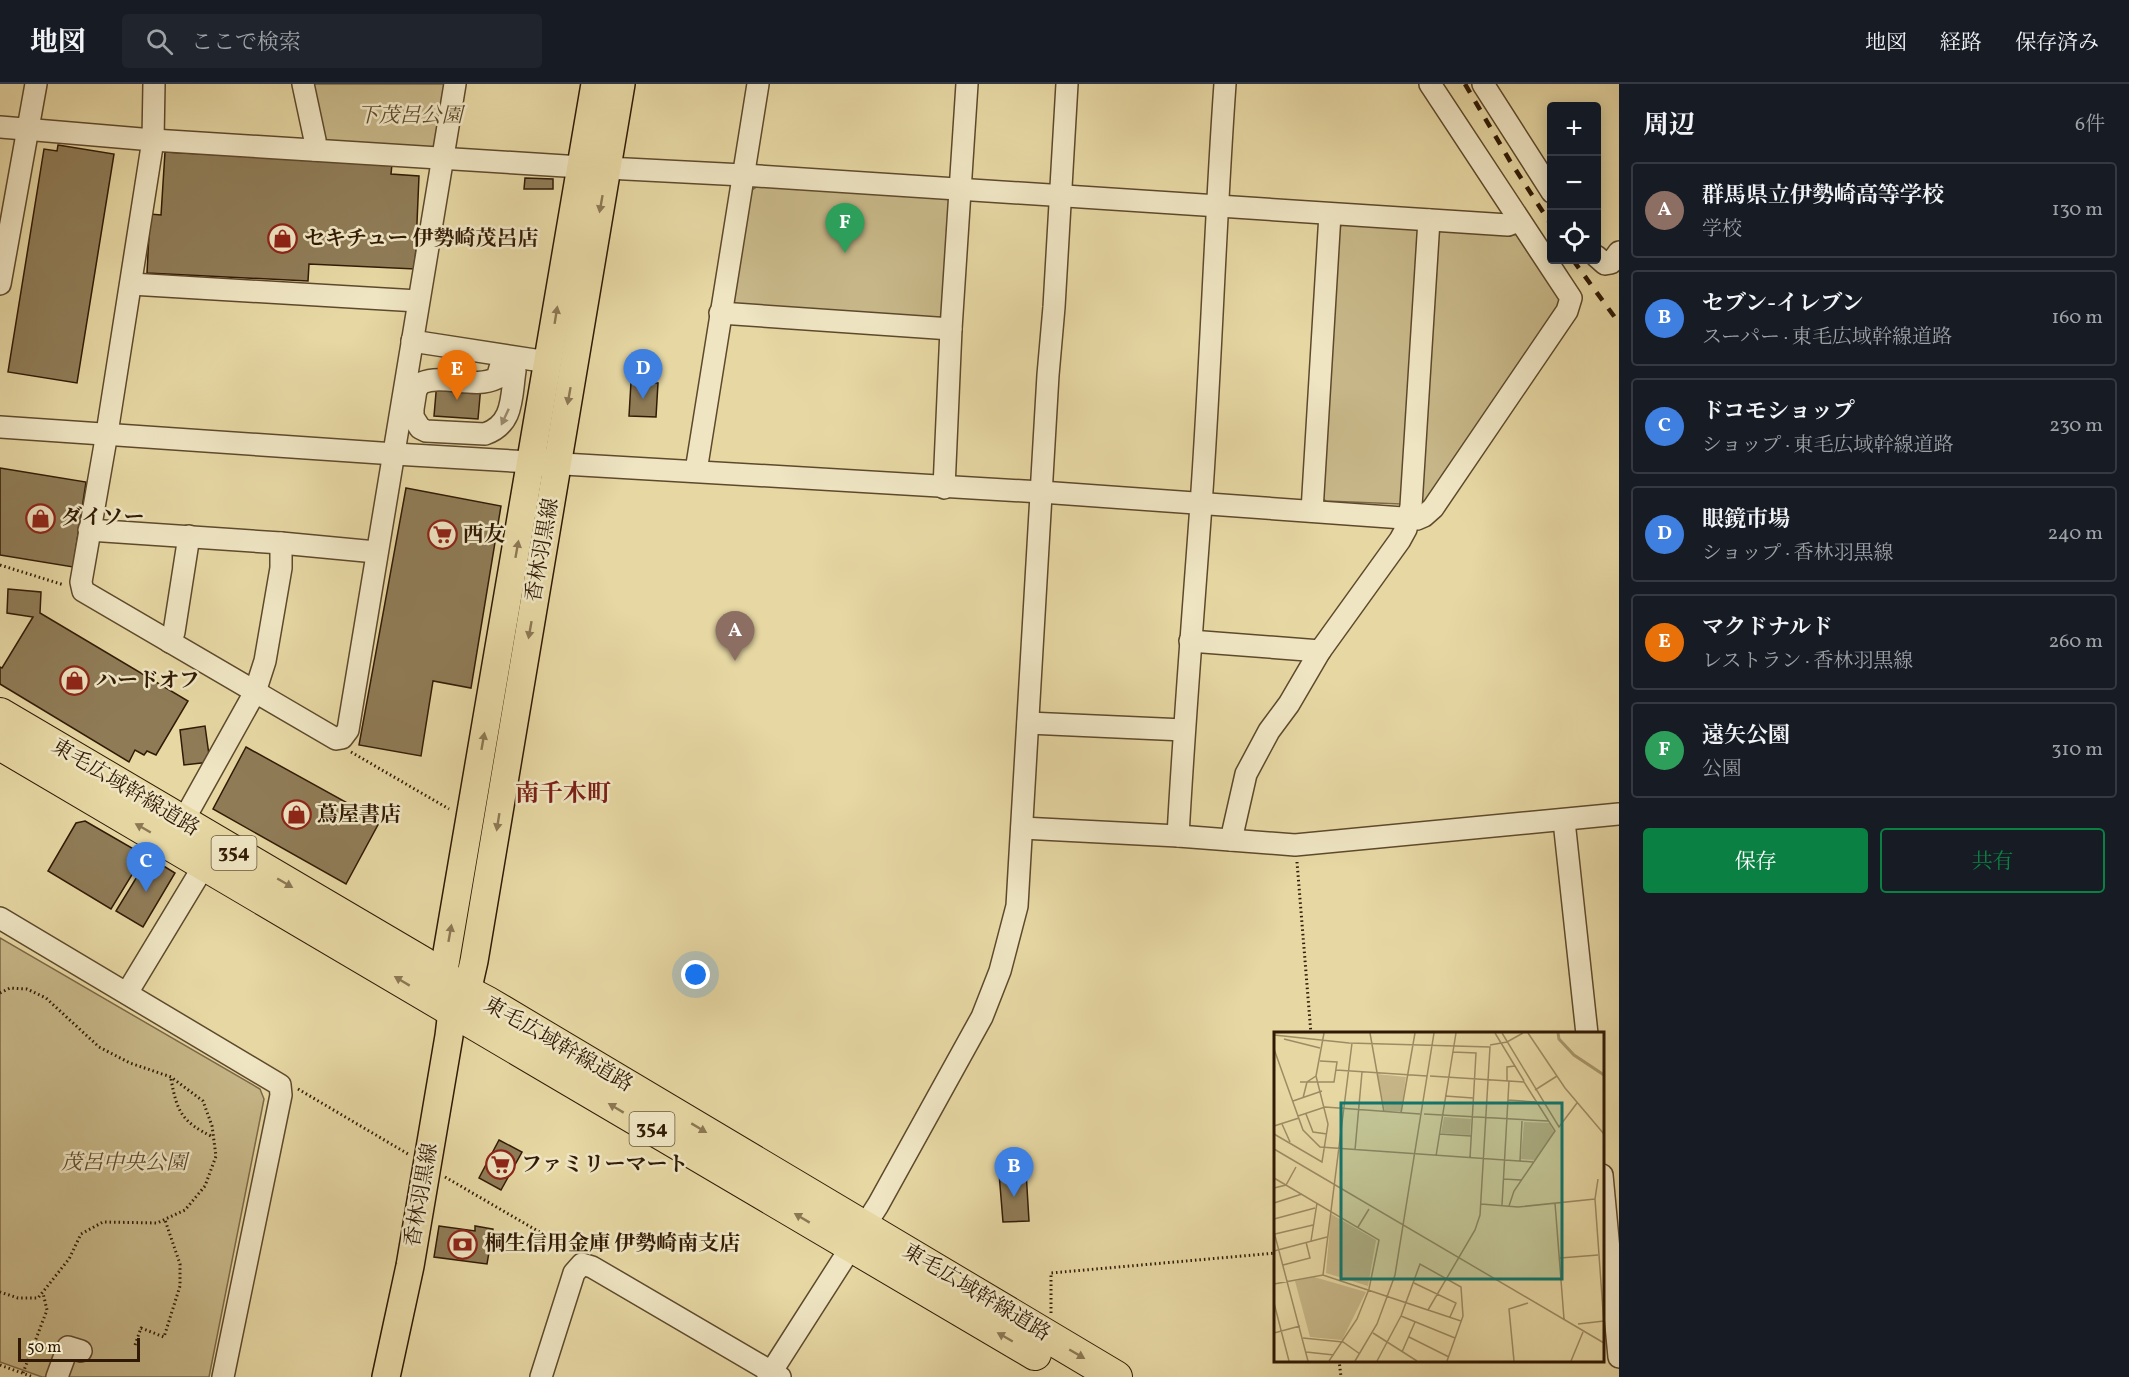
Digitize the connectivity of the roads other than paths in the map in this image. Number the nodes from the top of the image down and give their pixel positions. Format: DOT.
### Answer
graph roads {
  1 [pos="36,84"];
  2 [pos="154,84"];
  3 [pos="303,84"];
  4 [pos="455,84"];
  5 [pos="595,84"];
  6 [pos="621,84"];
  7 [pos="758,84"];
  8 [pos="967,84"];
  9 [pos="1067,84"];
  10 [pos="1225,84"];
  11 [pos="1430,84"];
  12 [pos="1483,84"];
  13 [pos="0,127"];
  14 [pos="29,130"];
  15 [pos="153,140"];
  16 [pos="314,150"];
  17 [pos="443,158"];
  18 [pos="580,167"];
  19 [pos="607,168"];
  20 [pos="743,175"];
  21 [pos="1547,186"];
  22 [pos="961,190"];
  23 [pos="1061,196"];
  24 [pos="1217,205"];
  25 [pos="1330,214"];
  26 [pos="1430,220"];
  27 [pos="1518,220"];
  28 [pos="1619,252"];
  29 [pos="1601,260"];
  30 [pos="0,284"];
  31 [pos="131,284"];
  32 [pos="418,301"];
  33 [pos="720,313"];
  34 [pos="951,329"];
  35 [pos="412,341"];
  36 [pos="508,360"];
  37 [pos="548,362"];
  38 [pos="0,427"];
  39 [pos="107,433"];
  40 [pos="394,454"];
  41 [pos="545,463"];
  42 [pos="696,471"];
  43 [pos="944,488"];
  44 [pos="1041,492"];
  45 [pos="1201,504"];
  46 [pos="1312,511"];
  47 [pos="1408,518"];
  48 [pos="89,530"];
  49 [pos="189,536"];
  50 [pos="281,543"];
  51 [pos="376,552"];
  52 [pos="1190,641"];
  53 [pos="170,642"];
  54 [pos="1320,651"];
  55 [pos="255,692"];
  56 [pos="0,714"];
  57 [pos="1028,723"];
  58 [pos="1184,730"];
  59 [pos="0,744"];
  60 [pos="1619,814"];
  61 [pos="1564,820"];
  62 [pos="182,823"];
  63 [pos="1022,828"];
  64 [pos="1178,836"];
  65 [pos="1231,840"];
  66 [pos="205,864"];
  67 [pos="0,918"];
  68 [pos="127,993"];
  69 [pos="454,993"];
  70 [pos="1587,1032"];
  71 [pos="1604,1184"];
  72 [pos="1613,1223"];
  73 [pos="859,1237"];
  74 [pos="81,1351"];
  75 [pos="1619,1357"];
  76 [pos="773,1375"];
  77 [pos="57,1377"];
  78 [pos="223,1377"];
  79 [pos="386,1377"];
  80 [pos="541,1377"];
  81 [pos="1074,1377"];
  82 [pos="1116,1377"];
  1 -- 14 [label="street"];
  2 -- 15 [label="street"];
  3 -- 16 [label="street"];
  4 -- 17 [label="street"];
  5 -- 18 [label="main road, 香林羽黒線"];
  6 -- 19 [label="main road, 香林羽黒線"];
  7 -- 20 [label="street"];
  8 -- 22 [label="street"];
  9 -- 23 [label="street"];
  10 -- 24 [label="street"];
  11 -- 27 [label="street"];
  12 -- 21 [label="street"];
  13 -- 14 [label="street"];
  14 -- 15 [label="street"];
  14 -- 30 [label="street"];
  15 -- 16 [label="street"];
  15 -- 31 [label="street"];
  16 -- 17 [label="street"];
  17 -- 18 [label="street"];
  17 -- 32 [label="street"];
  37 -- 18 [label="main road, 香林羽黒線, one-way"];
  19 -- 20 [label="street"];
  19 -- 41 [label="main road, 香林羽黒線, one-way"];
  20 -- 22 [label="street"];
  20 -- 33 [label="street"];
  22 -- 23 [label="street"];
  22 -- 34 [label="street"];
  23 -- 24 [label="street"];
  23 -- 44 [label="street"];
  24 -- 25 [label="street"];
  24 -- 45 [label="street"];
  25 -- 26 [label="street"];
  25 -- 46 [label="street"];
  26 -- 27 [label="street"];
  26 -- 47 [label="street"];
  27 -- 47 [label="street"];
  28 -- 29 [label="street"];
  31 -- 32 [label="street"];
  31 -- 39 [label="street"];
  32 -- 35 [label="street"];
  33 -- 34 [label="street"];
  33 -- 42 [label="street"];
  34 -- 43 [label="street"];
  35 -- 36 [label="street"];
  35 -- 40 [label="street"];
  36 -- 36 [label="street, one-way"];
  36 -- 37 [label="street"];
  37 -- 41 [label="main road, 香林羽黒線"];
  38 -- 39 [label="street"];
  39 -- 40 [label="street"];
  39 -- 48 [label="street"];
  40 -- 41 [label="street"];
  40 -- 51 [label="street"];
  41 -- 42 [label="street"];
  41 -- 69 [label="main road, 香林羽黒線"];
  42 -- 43 [label="street"];
  43 -- 44 [label="street"];
  44 -- 45 [label="street"];
  44 -- 57 [label="street"];
  45 -- 46 [label="street"];
  45 -- 52 [label="street"];
  46 -- 47 [label="street"];
  47 -- 54 [label="street"];
  48 -- 49 [label="street"];
  48 -- 53 [label="street"];
  49 -- 50 [label="street"];
  49 -- 53 [label="street"];
  50 -- 51 [label="street"];
  50 -- 55 [label="street"];
  51 -- 55 [label="street"];
  52 -- 54 [label="street"];
  52 -- 58 [label="street"];
  53 -- 55 [label="street"];
  54 -- 65 [label="street"];
  55 -- 62 [label="street"];
  56 -- 62 [label="highway, 東毛広域幹線道路 / 354"];
  57 -- 58 [label="street"];
  57 -- 63 [label="street"];
  58 -- 64 [label="street"];
  66 -- 59 [label="highway, 東毛広域幹線道路 / 354, one-way"];
  60 -- 61 [label="street"];
  61 -- 65 [label="street"];
  61 -- 70 [label="street"];
  62 -- 69 [label="highway, 東毛広域幹線道路 / 354, one-way"];
  63 -- 64 [label="street"];
  63 -- 73 [label="street"];
  64 -- 65 [label="street"];
  66 -- 68 [label="street"];
  69 -- 66 [label="highway, 東毛広域幹線道路 / 354, one-way"];
  67 -- 68 [label="street"];
  68 -- 78 [label="street"];
  69 -- 73 [label="highway, 東毛広域幹線道路 / 354"];
  69 -- 79 [label="main road, 香林羽黒線"];
  71 -- 72 [label="street"];
  72 -- 75 [label="street"];
  73 -- 76 [label="street"];
  81 -- 73 [label="highway, 東毛広域幹線道路 / 354, one-way"];
  73 -- 82 [label="highway, 東毛広域幹線道路 / 354, one-way"];
  74 -- 77 [label="street"];
  76 -- 80 [label="street"];
}
